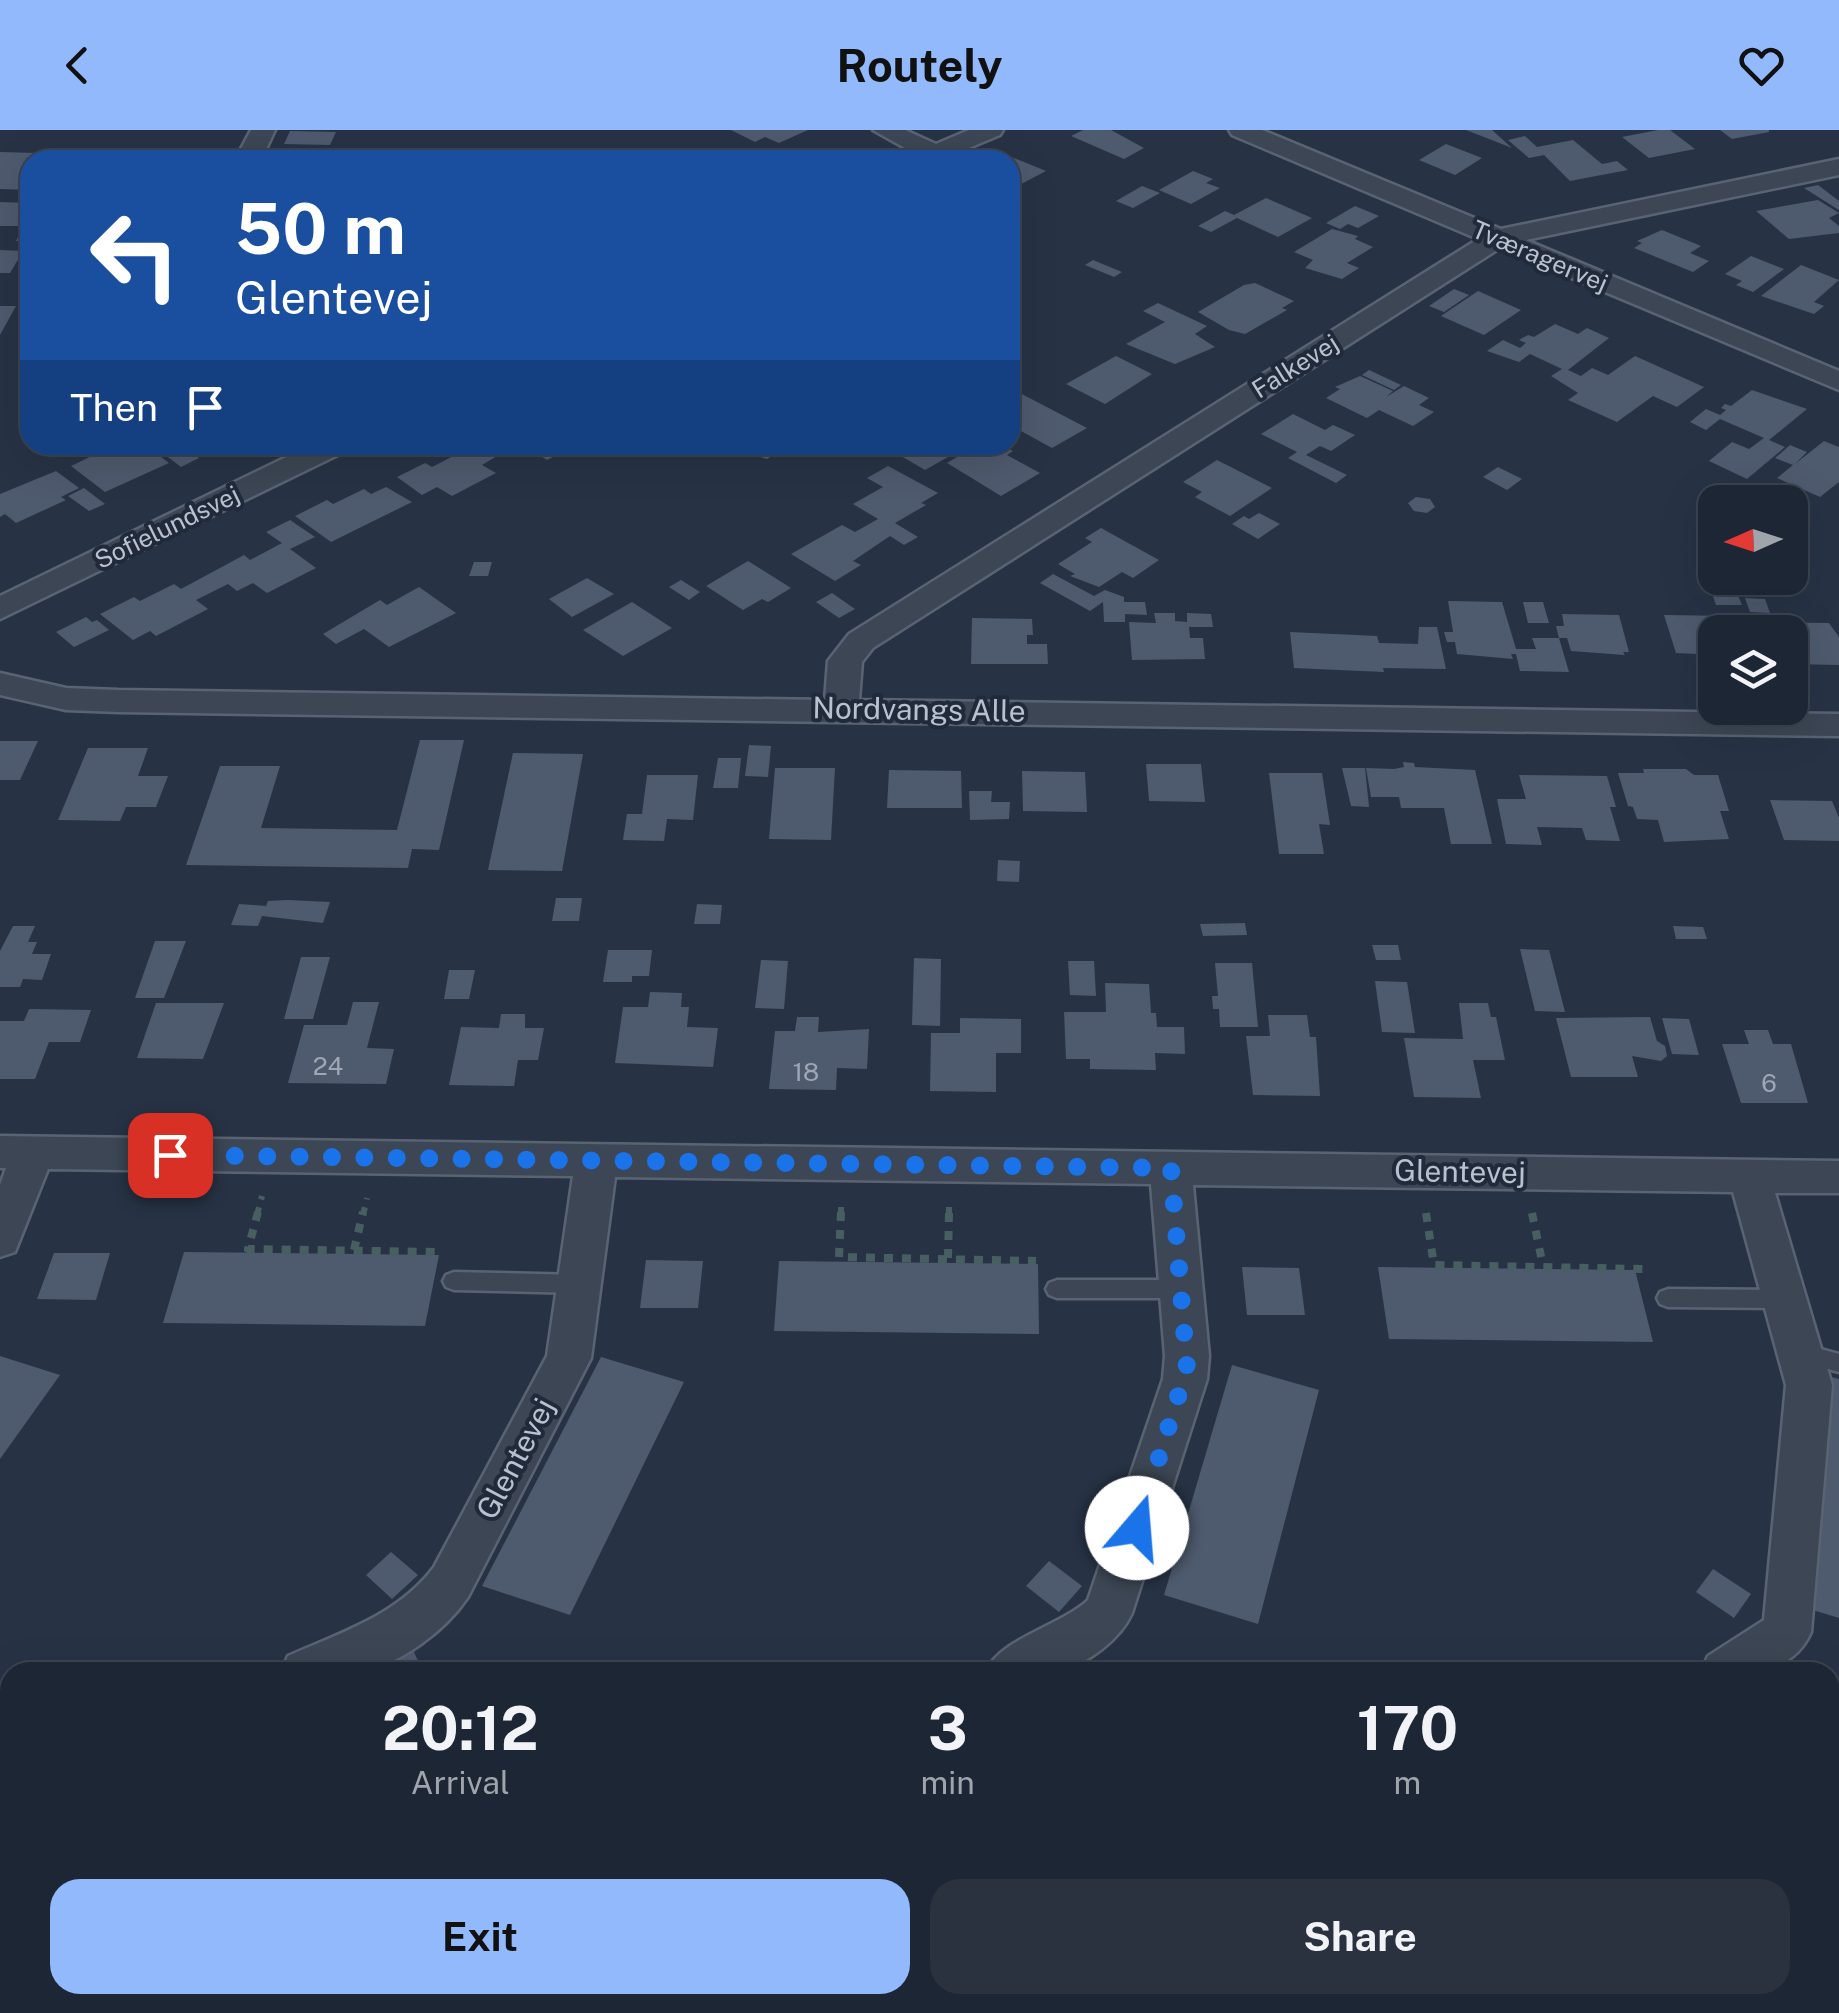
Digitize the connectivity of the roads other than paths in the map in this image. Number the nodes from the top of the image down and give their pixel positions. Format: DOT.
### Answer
graph roads {
  1 [pos="885,130"];
  2 [pos="991,130"];
  3 [pos="1241,130"];
  4 [pos="916,150"];
  5 [pos="940,150"];
  6 [pos="1839,167"];
  7 [pos="1498,238"];
  8 [pos="1839,382"];
  9 [pos="314,455"];
  10 [pos="0,608"];
  11 [pos="0,684"];
  12 [pos="841,709"];
  13 [pos="1839,724"];
  14 [pos="16,1152"];
  15 [pos="596,1160"];
  16 [pos="1171,1168"];
  17 [pos="1749,1176"];
  18 [pos="1839,1177"];
  19 [pos="0,1240"];
  20 [pos="454,1281"];
  21 [pos="580,1284"];
  22 [pos="1056,1289"];
  23 [pos="1182,1289"];
  24 [pos="1668,1298"];
  25 [pos="1786,1299"];
  26 [pos="1821,1358"];
  27 [pos="327,1662"];
  28 [pos="1029,1662"];
  29 [pos="1741,1662"];
  1 -- 4 [label="street"];
  2 -- 5 [label="street"];
  3 -- 7 [label="street, Tværagervej"];
  6 -- 7 [label="street, Falkevej"];
  7 -- 8 [label="street, Tværagervej"];
  7 -- 12 [label="street, Falkevej"];
  9 -- 10 [label="street, Sofielundsvej"];
  11 -- 12 [label="street, Nordvangs Alle"];
  12 -- 13 [label="street, Nordvangs Alle"];
  14 -- 15 [label="street, Glentevej"];
  14 -- 19 [label="street, Glentevej"];
  15 -- 16 [label="street, Glentevej"];
  15 -- 21 [label="street, Glentevej"];
  16 -- 17 [label="street, Glentevej"];
  16 -- 23 [label="street"];
  17 -- 18 [label="street, Glentevej"];
  17 -- 25 [label="street"];
  20 -- 21 [label="lane"];
  21 -- 27 [label="street, Glentevej"];
  22 -- 23 [label="lane"];
  23 -- 28 [label="street"];
  24 -- 25 [label="lane"];
  25 -- 26 [label="street"];
  26 -- 29 [label="street"];
}
